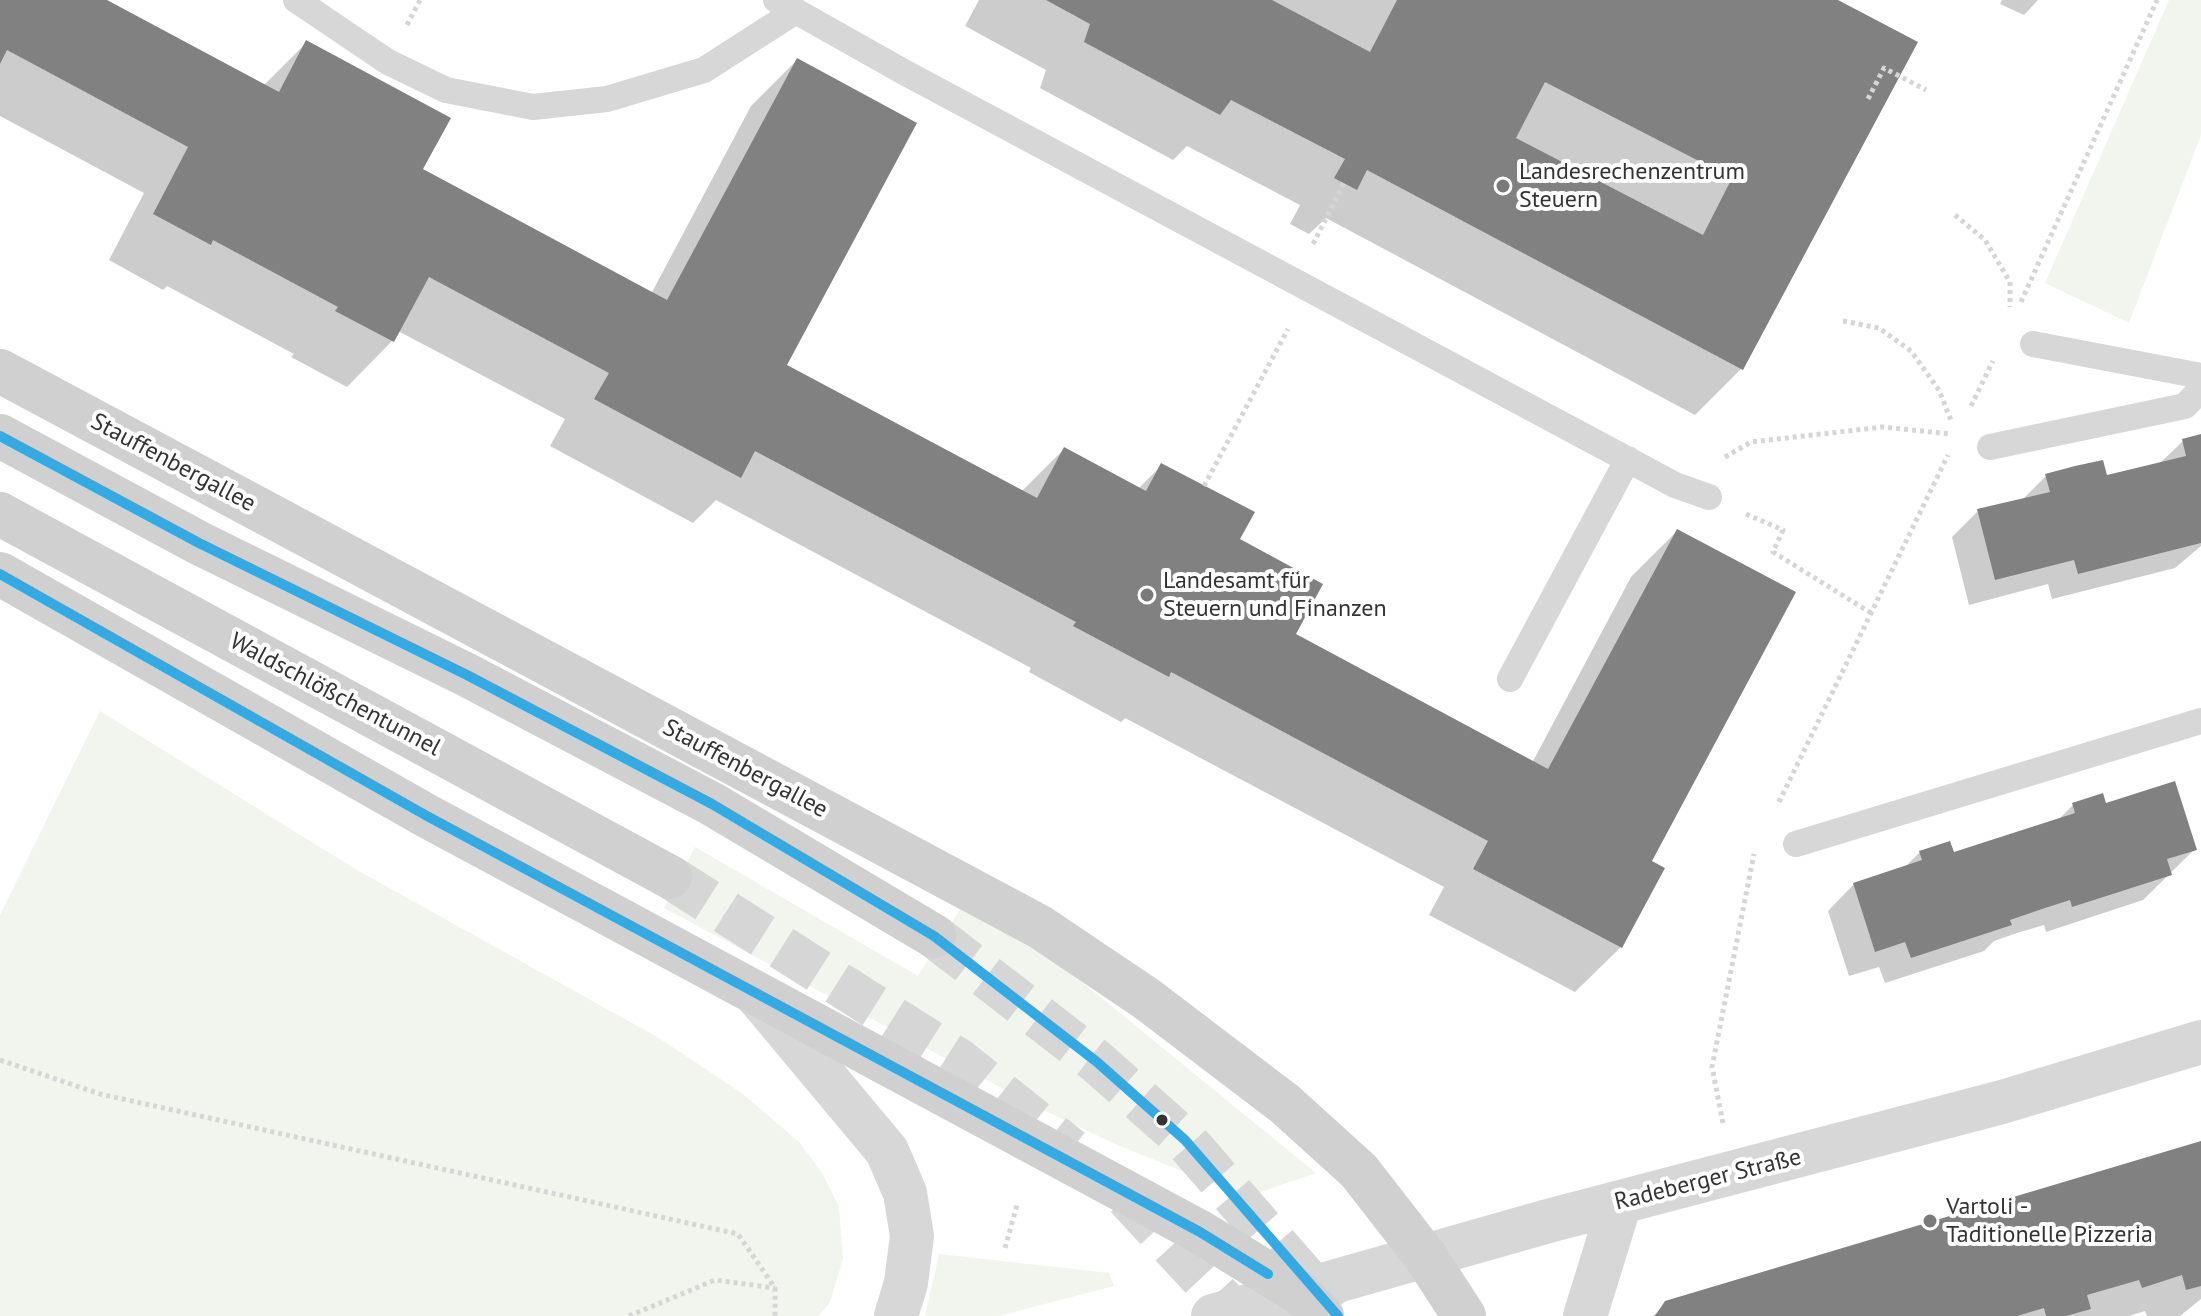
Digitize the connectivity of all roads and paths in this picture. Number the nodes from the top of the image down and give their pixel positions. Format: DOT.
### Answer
graph roads {
  1 [pos="296,0"];
  2 [pos="2157,0"];
  3 [pos="786,6"];
  4 [pos="1926,90"];
  5 [pos="1868,99"];
  6 [pos="1344,183"];
  7 [pos="1955,215"];
  8 [pos="1302,285"];
  9 [pos="1843,321"];
  10 [pos="2033,344"];
  11 [pos="1997,355"];
  12 [pos="0,371"];
  13 [pos="2201,376"];
  14 [pos="2201,389"];
  15 [pos="1970,408"];
  16 [pos="0,436"];
  17 [pos="1990,447"];
  18 [pos="1951,449"];
  19 [pos="1628,459"];
  20 [pos="1675,485"];
  21 [pos="1204,486"];
  22 [pos="1709,497"];
  23 [pos="0,514"];
  24 [pos="1783,530"];
  25 [pos="0,574"];
  26 [pos="1871,613"];
  27 [pos="1510,679"];
  28 [pos="2201,721"];
  29 [pos="1777,806"];
  30 [pos="1796,844"];
  31 [pos="1757,848"];
  32 [pos="670,877"];
  33 [pos="934,936"];
  34 [pos="753,991"];
  35 [pos="2201,1042"];
  36 [pos="0,1060"];
  37 [pos="1733,1175"];
  38 [pos="1620,1203"];
  39 [pos="1017,1205"];
  40 [pos="1005,1248"];
  41 [pos="1425,1256"];
  42 [pos="775,1288"];
  43 [pos="1310,1304"];
  44 [pos="629,1316"];
  45 [pos="775,1316"];
  46 [pos="896,1316"];
  47 [pos="1213,1316"];
  48 [pos="1464,1316"];
  49 [pos="1585,1316"];
  1 -- 3 [label="lane"];
  2 -- 7 [label="path"];
  3 -- 8 [label="lane"];
  4 -- 5 [label="path"];
  6 -- 8 [label="path"];
  8 -- 19 [label="lane"];
  8 -- 21 [label="path"];
  9 -- 20 [label="path"];
  10 -- 13 [label="lane"];
  11 -- 15 [label="path"];
  12 -- 41 [label="main road, Stauffenbergallee"];
  14 -- 17 [label="lane"];
  16 -- 33 [label="main road"];
  18 -- 26 [label="path"];
  19 -- 20 [label="lane"];
  19 -- 27 [label="lane"];
  20 -- 22 [label="lane"];
  23 -- 32 [label="main road, Waldschlößchentunnel"];
  24 -- 26 [label="path"];
  25 -- 34 [label="main road"];
  26 -- 29 [label="path"];
  28 -- 30 [label="lane"];
  31 -- 37 [label="path"];
  34 -- 43 [label="main road"];
  34 -- 46 [label="street"];
  35 -- 37 [label="street, Radeberger Straße"];
  36 -- 42 [label="path"];
  37 -- 38 [label="street, Radeberger Straße"];
  38 -- 41 [label="street, Radeberger Straße"];
  38 -- 49 [label="street"];
  39 -- 40 [label="path"];
  41 -- 43 [label="street, Radeberger Straße"];
  41 -- 48 [label="main road, Stauffenbergallee"];
  42 -- 44 [label="path"];
  42 -- 45 [label="path"];
  43 -- 47 [label="street, Radeberger Straße"];
}
